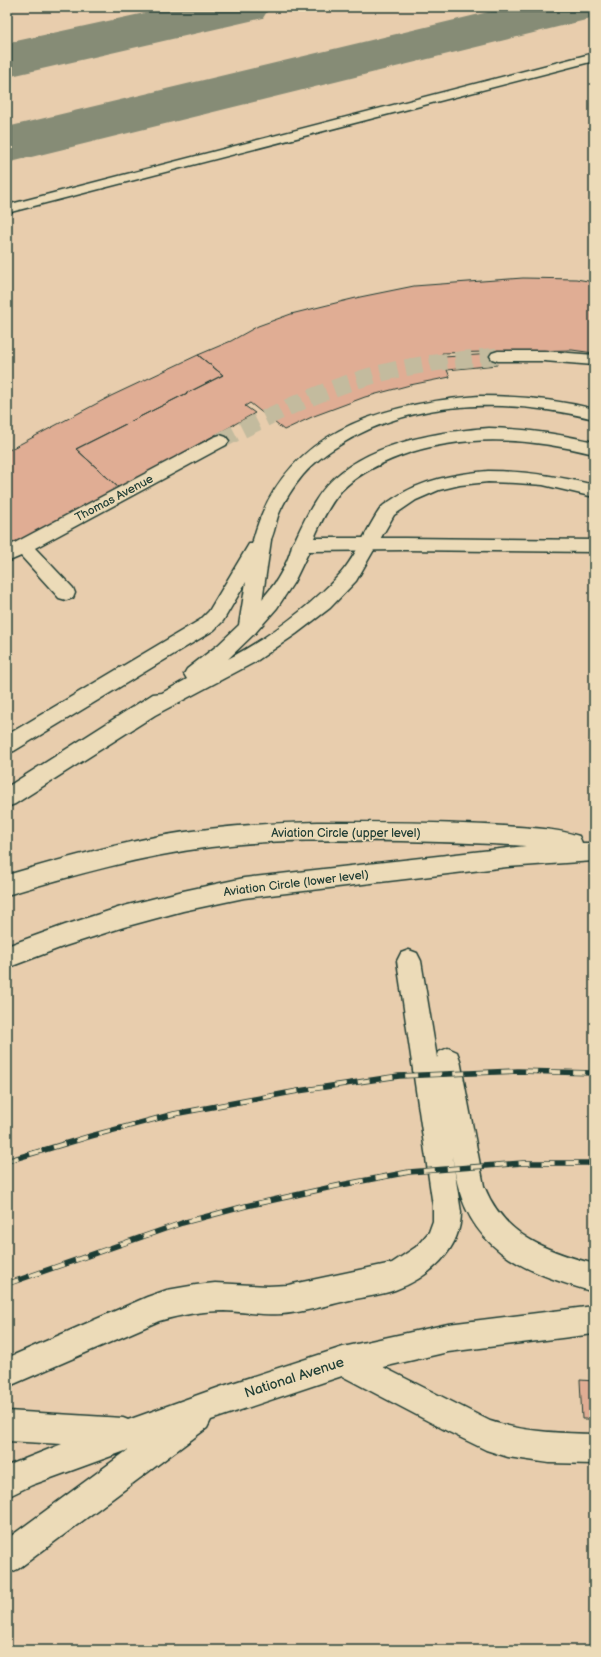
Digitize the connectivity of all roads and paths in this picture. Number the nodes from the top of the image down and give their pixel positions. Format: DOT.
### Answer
graph roads {
  1 [pos="594,57"];
  2 [pos="7,209"];
  3 [pos="498,356"];
  4 [pos="594,360"];
  5 [pos="594,414"];
  6 [pos="220,441"];
  7 [pos="594,448"];
  8 [pos="594,491"];
  9 [pos="262,540"];
  10 [pos="368,544"];
  11 [pos="301,545"];
  12 [pos="23,546"];
  13 [pos="594,546"];
  14 [pos="7,555"];
  15 [pos="66,593"];
  16 [pos="248,628"];
  17 [pos="148,709"];
  18 [pos="7,745"];
  19 [pos="7,798"];
  20 [pos="594,846"];
  21 [pos="594,852"];
  22 [pos="7,886"];
  23 [pos="7,957"];
  24 [pos="408,961"];
  25 [pos="448,1060"];
  26 [pos="594,1278"];
  27 [pos="594,1320"];
  28 [pos="343,1361"];
  29 [pos="7,1374"];
  30 [pos="220,1402"];
  31 [pos="7,1426"];
  32 [pos="132,1434"];
  33 [pos="594,1449"];
  34 [pos="7,1482"];
  35 [pos="7,1558"];
  1 -- 2 [label="main road"];
  3 -- 4 [label="main road"];
  5 -- 9 [label="main road"];
  6 -- 12 [label="main road, Thomas Avenue"];
  7 -- 11 [label="main road"];
  8 -- 10 [label="main road"];
  9 -- 16 [label="main road"];
  9 -- 18 [label="main road"];
  10 -- 11 [label="main road"];
  10 -- 13 [label="main road"];
  10 -- 17 [label="main road"];
  11 -- 16 [label="main road"];
  12 -- 14 [label="main road, Thomas Avenue"];
  12 -- 15 [label="main road"];
  16 -- 17 [label="main road"];
  17 -- 19 [label="main road"];
  20 -- 22 [label="main road, Aviation Circle (upper level)"];
  21 -- 23 [label="main road, Aviation Circle (lower level)"];
  24 -- 29 [label="main road"];
  25 -- 26 [label="main road"];
  27 -- 28 [label="main road, National Avenue"];
  28 -- 30 [label="main road, National Avenue"];
  28 -- 33 [label="main road"];
  30 -- 32 [label="main road, National Avenue"];
  30 -- 35 [label="main road"];
  31 -- 32 [label="main road"];
  32 -- 34 [label="main road, National Avenue"];
}
